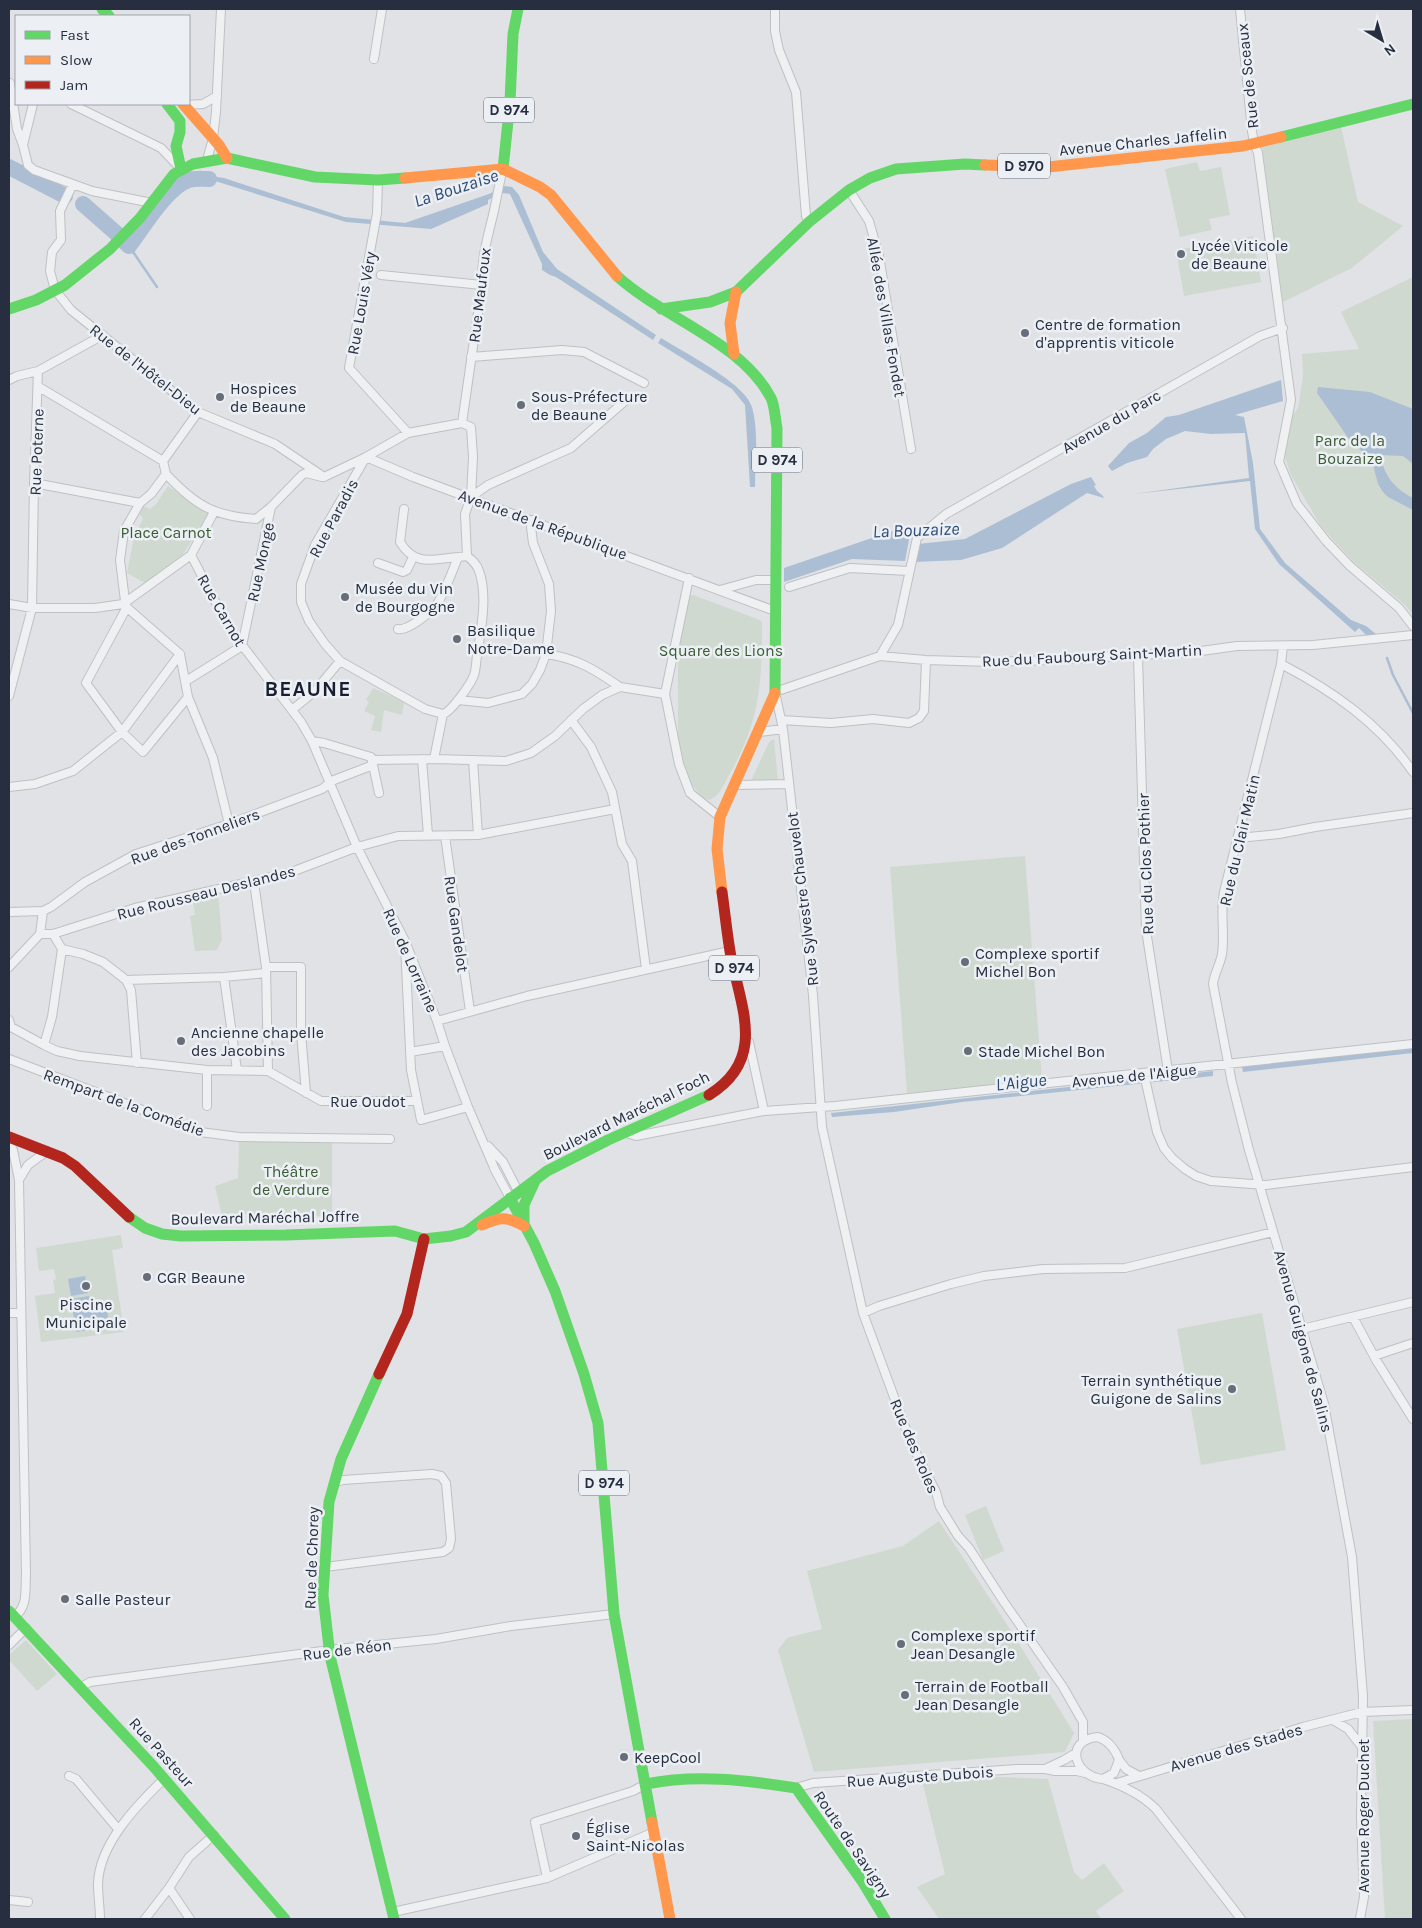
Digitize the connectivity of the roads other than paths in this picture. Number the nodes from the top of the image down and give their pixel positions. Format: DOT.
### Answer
graph roads {
  1 [pos="221,9"];
  2 [pos="382,9"];
  3 [pos="518,9"];
  4 [pos="775,9"];
  5 [pos="1240,9"];
  6 [pos="374,59"];
  7 [pos="12,84"];
  8 [pos="217,96"];
  9 [pos="1413,104"];
  10 [pos="33,105"];
  11 [pos="73,105"];
  12 [pos="168,105"];
  13 [pos="184,105"];
  14 [pos="190,105"];
  15 [pos="175,113"];
  16 [pos="215,119"];
  17 [pos="197,121"];
  18 [pos="213,138"];
  19 [pos="1254,143"];
  20 [pos="23,145"];
  21 [pos="227,158"];
  22 [pos="207,160"];
  23 [pos="180,169"];
  24 [pos="503,169"];
  25 [pos="378,180"];
  26 [pos="73,184"];
  27 [pos="849,190"];
  28 [pos="152,202"];
  29 [pos="809,222"];
  30 [pos="381,275"];
  31 [pos="482,285"];
  32 [pos="60,288"];
  33 [pos="736,292"];
  34 [pos="9,309"];
  35 [pos="661,309"];
  36 [pos="1283,328"];
  37 [pos="103,335"];
  38 [pos="734,354"];
  39 [pos="471,357"];
  40 [pos="38,370"];
  41 [pos="9,380"];
  42 [pos="644,383"];
  43 [pos="39,388"];
  44 [pos="625,402"];
  45 [pos="198,412"];
  46 [pos="462,424"];
  47 [pos="408,433"];
  48 [pos="911,449"];
  49 [pos="366,457"];
  50 [pos="163,461"];
  51 [pos="166,474"];
  52 [pos="324,477"];
  53 [pos="34,483"];
  54 [pos="471,497"];
  55 [pos="140,503"];
  56 [pos="270,507"];
  57 [pos="404,509"];
  58 [pos="214,512"];
  59 [pos="533,520"];
  60 [pos="191,555"];
  61 [pos="413,557"];
  62 [pos="462,557"];
  63 [pos="378,563"];
  64 [pos="909,571"];
  65 [pos="689,578"];
  66 [pos="775,580"];
  67 [pos="790,587"];
  68 [pos="720,590"];
  69 [pos="9,604"];
  70 [pos="125,604"];
  71 [pos="32,608"];
  72 [pos="775,611"];
  73 [pos="1413,626"];
  74 [pos="398,629"];
  75 [pos="1413,635"];
  76 [pos="242,646"];
  77 [pos="1283,646"];
  78 [pos="180,654"];
  79 [pos="546,654"];
  80 [pos="880,656"];
  81 [pos="1138,656"];
  82 [pos="926,660"];
  83 [pos="340,661"];
  84 [pos="1281,664"];
  85 [pos="186,681"];
  86 [pos="620,687"];
  87 [pos="775,692"];
  88 [pos="665,694"];
  89 [pos="9,696"];
  90 [pos="188,697"];
  91 [pos="458,700"];
  92 [pos="292,710"];
  93 [pos="443,714"];
  94 [pos="571,720"];
  95 [pos="781,720"];
  96 [pos="783,729"];
  97 [pos="122,732"];
  98 [pos="759,732"];
  99 [pos="312,741"];
  100 [pos="434,758"];
  101 [pos="422,759"];
  102 [pos="473,760"];
  103 [pos="372,763"];
  104 [pos="1413,772"];
  105 [pos="329,783"];
  106 [pos="789,784"];
  107 [pos="734,785"];
  108 [pos="9,787"];
  109 [pos="380,793"];
  110 [pos="615,809"];
  111 [pos="1413,813"];
  112 [pos="720,817"];
  113 [pos="229,824"];
  114 [pos="428,835"];
  115 [pos="478,835"];
  116 [pos="444,836"];
  117 [pos="1238,838"];
  118 [pos="358,847"];
  119 [pos="254,882"];
  120 [pos="43,911"];
  121 [pos="9,912"];
  122 [pos="40,934"];
  123 [pos="53,934"];
  124 [pos="405,941"];
  125 [pos="62,950"];
  126 [pos="730,951"];
  127 [pos="9,967"];
  128 [pos="646,969"];
  129 [pos="266,970"];
  130 [pos="224,977"];
  131 [pos="126,980"];
  132 [pos="470,1011"];
  133 [pos="9,1020"];
  134 [pos="438,1022"];
  135 [pos="746,1033"];
  136 [pos="1413,1044"];
  137 [pos="44,1045"];
  138 [pos="445,1046"];
  139 [pos="410,1052"];
  140 [pos="9,1058"];
  141 [pos="137,1063"];
  142 [pos="739,1065"];
  143 [pos="1230,1066"];
  144 [pos="207,1070"];
  145 [pos="237,1070"];
  146 [pos="755,1070"];
  147 [pos="268,1071"];
  148 [pos="1168,1071"];
  149 [pos="1145,1079"];
  150 [pos="306,1093"];
  151 [pos="416,1101"];
  152 [pos="207,1106"];
  153 [pos="468,1106"];
  154 [pos="821,1107"];
  155 [pos="764,1111"];
  156 [pos="625,1133"];
  157 [pos="9,1137"];
  158 [pos="390,1139"];
  159 [pos="483,1142"];
  160 [pos="9,1143"];
  161 [pos="47,1151"];
  162 [pos="1413,1167"];
  163 [pos="537,1177"];
  164 [pos="19,1180"];
  165 [pos="1260,1185"];
  166 [pos="514,1194"];
  167 [pos="524,1205"];
  168 [pos="524,1226"];
  169 [pos="466,1232"];
  170 [pos="1274,1232"];
  171 [pos="424,1239"];
  172 [pos="1413,1302"];
  173 [pos="9,1313"];
  174 [pos="20,1313"];
  175 [pos="863,1313"];
  176 [pos="1353,1317"];
  177 [pos="1302,1329"];
  178 [pos="1413,1343"];
  179 [pos="1374,1356"];
  180 [pos="1413,1420"];
  181 [pos="335,1482"];
  182 [pos="325,1566"];
  183 [pos="12,1614"];
  184 [pos="614,1614"];
  185 [pos="26,1628"];
  186 [pos="9,1645"];
  187 [pos="329,1651"];
  188 [pos="81,1687"];
  189 [pos="1413,1710"];
  190 [pos="1362,1712"];
  191 [pos="1333,1720"];
  192 [pos="1083,1742"];
  193 [pos="1362,1746"];
  194 [pos="1076,1753"];
  195 [pos="1119,1760"];
  196 [pos="1046,1769"];
  197 [pos="1085,1773"];
  198 [pos="69,1776"];
  199 [pos="1138,1776"];
  200 [pos="164,1779"];
  201 [pos="1103,1779"];
  202 [pos="646,1784"];
  203 [pos="1117,1784"];
  204 [pos="796,1788"];
  205 [pos="118,1829"];
  206 [pos="654,1832"];
  207 [pos="214,1835"];
  208 [pos="547,1878"];
  209 [pos="169,1888"];
  210 [pos="9,1900"];
  211 [pos="28,1902"];
  212 [pos="394,1916"];
  213 [pos="100,1919"];
  214 [pos="145,1919"];
  215 [pos="190,1919"];
  216 [pos="285,1919"];
  217 [pos="670,1919"];
  218 [pos="885,1919"];
  219 [pos="1241,1919"];
  220 [pos="1360,1919"];
  1 -- 8 [label="street"];
  2 -- 6 [label="street"];
  3 -- 24 [label="main road, D 974"];
  4 -- 29 [label="street"];
  5 -- 19 [label="street, Rue de Sceaux"];
  7 -- 20 [label="street"];
  8 -- 14 [label="street"];
  8 -- 16 [label="street"];
  9 -- 19 [label="main road, Avenue Charles Jaffelin / D 970"];
  10 -- 20 [label="street"];
  11 -- 23 [label="street"];
  12 -- 15 [label="main road"];
  13 -- 17 [label="main road"];
  15 -- 17 [label="street"];
  15 -- 23 [label="main road"];
  16 -- 17 [label="street"];
  16 -- 18 [label="street"];
  17 -- 18 [label="main road"];
  18 -- 21 [label="main road"];
  18 -- 22 [label="street"];
  19 -- 27 [label="main road, Avenue Charles Jaffelin / D 970"];
  19 -- 36 [label="street"];
  20 -- 26 [label="street"];
  21 -- 22 [label="main road"];
  21 -- 25 [label="main road"];
  22 -- 23 [label="main road"];
  23 -- 28 [label="main road"];
  24 -- 25 [label="main road"];
  24 -- 31 [label="street, Rue Maufoux"];
  24 -- 35 [label="main road, D 974"];
  25 -- 47 [label="street, Rue Louis Véry"];
  26 -- 28 [label="street"];
  26 -- 32 [label="street"];
  27 -- 29 [label="main road, Avenue Charles Jaffelin / D 970"];
  27 -- 48 [label="street, Allée des Villas Fondet"];
  28 -- 32 [label="main road"];
  29 -- 33 [label="main road, Avenue Charles Jaffelin / D 970"];
  30 -- 31 [label="street"];
  31 -- 39 [label="street, Rue Maufoux"];
  32 -- 34 [label="main road"];
  32 -- 37 [label="street, Rue de l'Hôtel-Dieu"];
  33 -- 35 [label="main road"];
  33 -- 38 [label="main road"];
  35 -- 38 [label="main road, D 974"];
  36 -- 64 [label="street, Avenue du Parc"];
  36 -- 73 [label="street"];
  37 -- 40 [label="street"];
  37 -- 45 [label="street, Rue de l'Hôtel-Dieu"];
  38 -- 66 [label="main road, D 974"];
  39 -- 42 [label="street"];
  39 -- 46 [label="street, Rue Maufoux"];
  40 -- 41 [label="street"];
  40 -- 43 [label="street, Rue Poterne"];
  43 -- 50 [label="street"];
  43 -- 53 [label="street, Rue Poterne"];
  44 -- 54 [label="street"];
  45 -- 50 [label="street"];
  45 -- 52 [label="street, Rue de l'Hôtel-Dieu"];
  46 -- 47 [label="street"];
  46 -- 54 [label="street"];
  47 -- 49 [label="street"];
  49 -- 52 [label="street"];
  49 -- 54 [label="street, Avenue de la République"];
  49 -- 83 [label="street, Rue Paradis"];
  50 -- 51 [label="street"];
  51 -- 55 [label="street"];
  51 -- 58 [label="street"];
  52 -- 56 [label="street"];
  53 -- 55 [label="street"];
  53 -- 71 [label="street, Rue Poterne"];
  54 -- 59 [label="street, Avenue de la République"];
  54 -- 62 [label="street"];
  55 -- 70 [label="street"];
  56 -- 58 [label="street"];
  56 -- 76 [label="street, Rue Monge"];
  57 -- 61 [label="street"];
  58 -- 60 [label="street"];
  59 -- 65 [label="street, Avenue de la République"];
  59 -- 79 [label="street"];
  60 -- 70 [label="street"];
  60 -- 76 [label="street, Rue Carnot"];
  61 -- 62 [label="street"];
  61 -- 63 [label="street"];
  62 -- 74 [label="street"];
  62 -- 91 [label="street"];
  64 -- 67 [label="street"];
  64 -- 80 [label="street, Avenue du Parc"];
  65 -- 68 [label="street, Avenue de la République"];
  65 -- 88 [label="street"];
  66 -- 68 [label="street"];
  66 -- 72 [label="main road, D 974"];
  68 -- 72 [label="street, Avenue de la République"];
  69 -- 71 [label="street"];
  70 -- 71 [label="street"];
  70 -- 78 [label="street"];
  70 -- 97 [label="street"];
  71 -- 89 [label="street, Rue Poterne"];
  72 -- 87 [label="main road, Boulevard Maréchal Foch / D 974"];
  75 -- 77 [label="street, Rue du Faubourg Saint-Martin"];
  76 -- 85 [label="street"];
  76 -- 92 [label="street, Rue Carnot"];
  77 -- 81 [label="street, Rue du Faubourg Saint-Martin"];
  77 -- 84 [label="street, Rue du Clair Matin"];
  78 -- 85 [label="street"];
  78 -- 97 [label="street"];
  79 -- 86 [label="street"];
  79 -- 91 [label="street"];
  80 -- 82 [label="street, Rue du Faubourg Saint-Martin"];
  80 -- 87 [label="street, Rue du Faubourg Saint-Martin"];
  81 -- 82 [label="street, Rue du Faubourg Saint-Martin"];
  81 -- 148 [label="street, Rue du Clos Pothier"];
  82 -- 95 [label="street"];
  83 -- 92 [label="street"];
  83 -- 93 [label="street, Rue Paradis"];
  84 -- 104 [label="street"];
  84 -- 117 [label="street, Rue du Clair Matin"];
  85 -- 90 [label="street"];
  86 -- 88 [label="street"];
  86 -- 94 [label="street"];
  87 -- 95 [label="street, Rue Sylvestre Chauvelot"];
  87 -- 98 [label="main road, Boulevard Maréchal Foch / D 974"];
  88 -- 112 [label="street"];
  90 -- 97 [label="street"];
  90 -- 113 [label="street"];
  91 -- 93 [label="street"];
  92 -- 99 [label="street, Rue Carnot"];
  93 -- 100 [label="street"];
  94 -- 102 [label="street"];
  94 -- 110 [label="street"];
  95 -- 96 [label="street, Rue Sylvestre Chauvelot"];
  96 -- 98 [label="street"];
  96 -- 106 [label="street, Rue Sylvestre Chauvelot"];
  97 -- 108 [label="street"];
  98 -- 107 [label="main road, Boulevard Maréchal Foch / D 974"];
  99 -- 103 [label="street"];
  99 -- 105 [label="street, Rue de Lorraine"];
  100 -- 101 [label="street"];
  100 -- 102 [label="street"];
  101 -- 103 [label="street"];
  101 -- 114 [label="street"];
  102 -- 115 [label="street"];
  103 -- 105 [label="street, Rue des Tonneliers"];
  103 -- 109 [label="street"];
  105 -- 113 [label="street, Rue des Tonneliers"];
  105 -- 118 [label="street, Rue de Lorraine"];
  106 -- 107 [label="street"];
  106 -- 154 [label="street, Rue Sylvestre Chauvelot"];
  107 -- 112 [label="main road, Boulevard Maréchal Foch / D 974"];
  110 -- 115 [label="street, Rue Rousseau Deslandes"];
  110 -- 128 [label="street"];
  111 -- 117 [label="street"];
  112 -- 126 [label="main road, Boulevard Maréchal Foch / D 974"];
  113 -- 120 [label="street, Rue des Tonneliers"];
  114 -- 116 [label="street, Rue Rousseau Deslandes"];
  114 -- 118 [label="street, Rue Rousseau Deslandes"];
  115 -- 116 [label="street, Rue Rousseau Deslandes"];
  116 -- 132 [label="street, Rue Gandelot"];
  117 -- 143 [label="street, Rue du Clair Matin"];
  118 -- 119 [label="street, Rue Rousseau Deslandes"];
  118 -- 124 [label="street, Rue de Lorraine"];
  119 -- 123 [label="street, Rue Rousseau Deslandes"];
  119 -- 129 [label="street"];
  120 -- 121 [label="street"];
  120 -- 122 [label="street"];
  122 -- 123 [label="street, Rue Rousseau Deslandes"];
  122 -- 127 [label="street"];
  123 -- 125 [label="street"];
  124 -- 134 [label="street, Rue de Lorraine"];
  124 -- 139 [label="street"];
  125 -- 131 [label="street"];
  125 -- 137 [label="street"];
  126 -- 128 [label="street"];
  126 -- 135 [label="main road, Boulevard Maréchal Foch / D 974"];
  128 -- 132 [label="street"];
  129 -- 130 [label="street"];
  129 -- 147 [label="street"];
  129 -- 150 [label="street"];
  130 -- 131 [label="street"];
  130 -- 145 [label="street"];
  131 -- 141 [label="street"];
  132 -- 134 [label="street"];
  133 -- 137 [label="street"];
  134 -- 138 [label="street, Rue de Lorraine"];
  135 -- 142 [label="main road, Boulevard Maréchal Foch / D 974"];
  135 -- 146 [label="street"];
  136 -- 143 [label="street, Avenue de l'Aigue"];
  137 -- 141 [label="street"];
  138 -- 139 [label="street"];
  138 -- 153 [label="street, Rue de Lorraine"];
  139 -- 151 [label="street"];
  140 -- 158 [label="street, Rempart de la Comédie"];
  141 -- 144 [label="street"];
  142 -- 146 [label="street"];
  142 -- 156 [label="main road, Boulevard Maréchal Foch / D 974"];
  143 -- 148 [label="street, Avenue de l'Aigue"];
  143 -- 165 [label="street, Avenue Guigone de Salins"];
  144 -- 145 [label="street"];
  144 -- 152 [label="street"];
  145 -- 147 [label="street"];
  146 -- 155 [label="street"];
  147 -- 150 [label="street, Rue Oudot"];
  148 -- 149 [label="street, Avenue de l'Aigue"];
  149 -- 154 [label="street, Avenue de l'Aigue"];
  149 -- 165 [label="street"];
  150 -- 151 [label="street, Rue Oudot"];
  151 -- 153 [label="street"];
  153 -- 159 [label="street, Rue de Lorraine"];
  154 -- 155 [label="street, Avenue de l'Aigue"];
  154 -- 175 [label="street, Rue des Roles"];
  155 -- 156 [label="street, Avenue de l'Aigue"];
  156 -- 163 [label="main road, Boulevard Maréchal Foch / D 974"];
  157 -- 161 [label="main road, Boulevard Maréchal Joffre"];
  159 -- 166 [label="street, Rue de Lorraine"];
  159 -- 166 [label="street, Rue de Lorraine"];
  160 -- 164 [label="street"];
  161 -- 164 [label="street"];
  161 -- 171 [label="main road, Boulevard Maréchal Joffre"];
  162 -- 165 [label="street"];
  163 -- 166 [label="main road, Boulevard Maréchal Foch / D 974"];
  163 -- 167 [label="main road"];
  164 -- 174 [label="street"];
  165 -- 170 [label="street, Avenue Guigone de Salins"];
  166 -- 167 [label="main road"];
  166 -- 168 [label="main road, D 974"];
  166 -- 169 [label="main road, Boulevard Maréchal Joffre"];
  167 -- 168 [label="main road"];
  168 -- 169 [label="main road"];
  168 -- 184 [label="main road, D 974"];
  169 -- 171 [label="main road, Boulevard Maréchal Joffre"];
  170 -- 175 [label="street"];
  170 -- 177 [label="street, Avenue Guigone de Salins"];
  171 -- 181 [label="main road, Rue de Chorey"];
  172 -- 176 [label="street"];
  173 -- 174 [label="street"];
  174 -- 183 [label="street"];
  175 -- 192 [label="street, Rue des Roles"];
  176 -- 177 [label="street"];
  176 -- 179 [label="street"];
  177 -- 190 [label="street, Avenue Guigone de Salins"];
  178 -- 179 [label="street"];
  179 -- 180 [label="street"];
  181 -- 182 [label="main road, Rue de Chorey"];
  181 -- 182 [label="street"];
  182 -- 187 [label="main road, Rue de Chorey"];
  183 -- 185 [label="main road, Rue Pasteur"];
  184 -- 187 [label="street, Rue de Réon"];
  184 -- 202 [label="main road, D 974"];
  185 -- 186 [label="street"];
  185 -- 188 [label="main road, Rue Pasteur"];
  187 -- 188 [label="street, Rue de Réon"];
  187 -- 212 [label="main road, Rue de Chorey"];
  188 -- 200 [label="main road, Rue Pasteur"];
  189 -- 190 [label="street, Avenue des Stades"];
  190 -- 191 [label="street, Avenue des Stades"];
  190 -- 193 [label="street, Avenue Roger Duchet"];
  191 -- 193 [label="street"];
  191 -- 199 [label="street, Avenue des Stades"];
  192 -- 194 [label="street"];
  192 -- 195 [label="street"];
  193 -- 220 [label="street, Avenue Roger Duchet"];
  194 -- 196 [label="street, Rue Auguste Dubois"];
  194 -- 197 [label="street"];
  195 -- 199 [label="street"];
  195 -- 201 [label="street"];
  196 -- 197 [label="street, Rue Auguste Dubois"];
  196 -- 204 [label="street, Rue Auguste Dubois"];
  197 -- 201 [label="street"];
  198 -- 205 [label="street"];
  199 -- 203 [label="street, Avenue des Stades"];
  200 -- 205 [label="street"];
  200 -- 207 [label="main road, Rue Pasteur"];
  201 -- 203 [label="street"];
  202 -- 204 [label="main road, Route de Savigny"];
  202 -- 206 [label="main road, D 974"];
  202 -- 208 [label="street"];
  203 -- 219 [label="street"];
  204 -- 218 [label="main road, Route de Savigny"];
  205 -- 213 [label="street"];
  206 -- 208 [label="street"];
  206 -- 217 [label="main road, D 974"];
  207 -- 209 [label="street"];
  207 -- 216 [label="main road, Rue Pasteur"];
  208 -- 212 [label="street"];
  209 -- 214 [label="street"];
  209 -- 215 [label="street"];
  210 -- 211 [label="street"];
}
